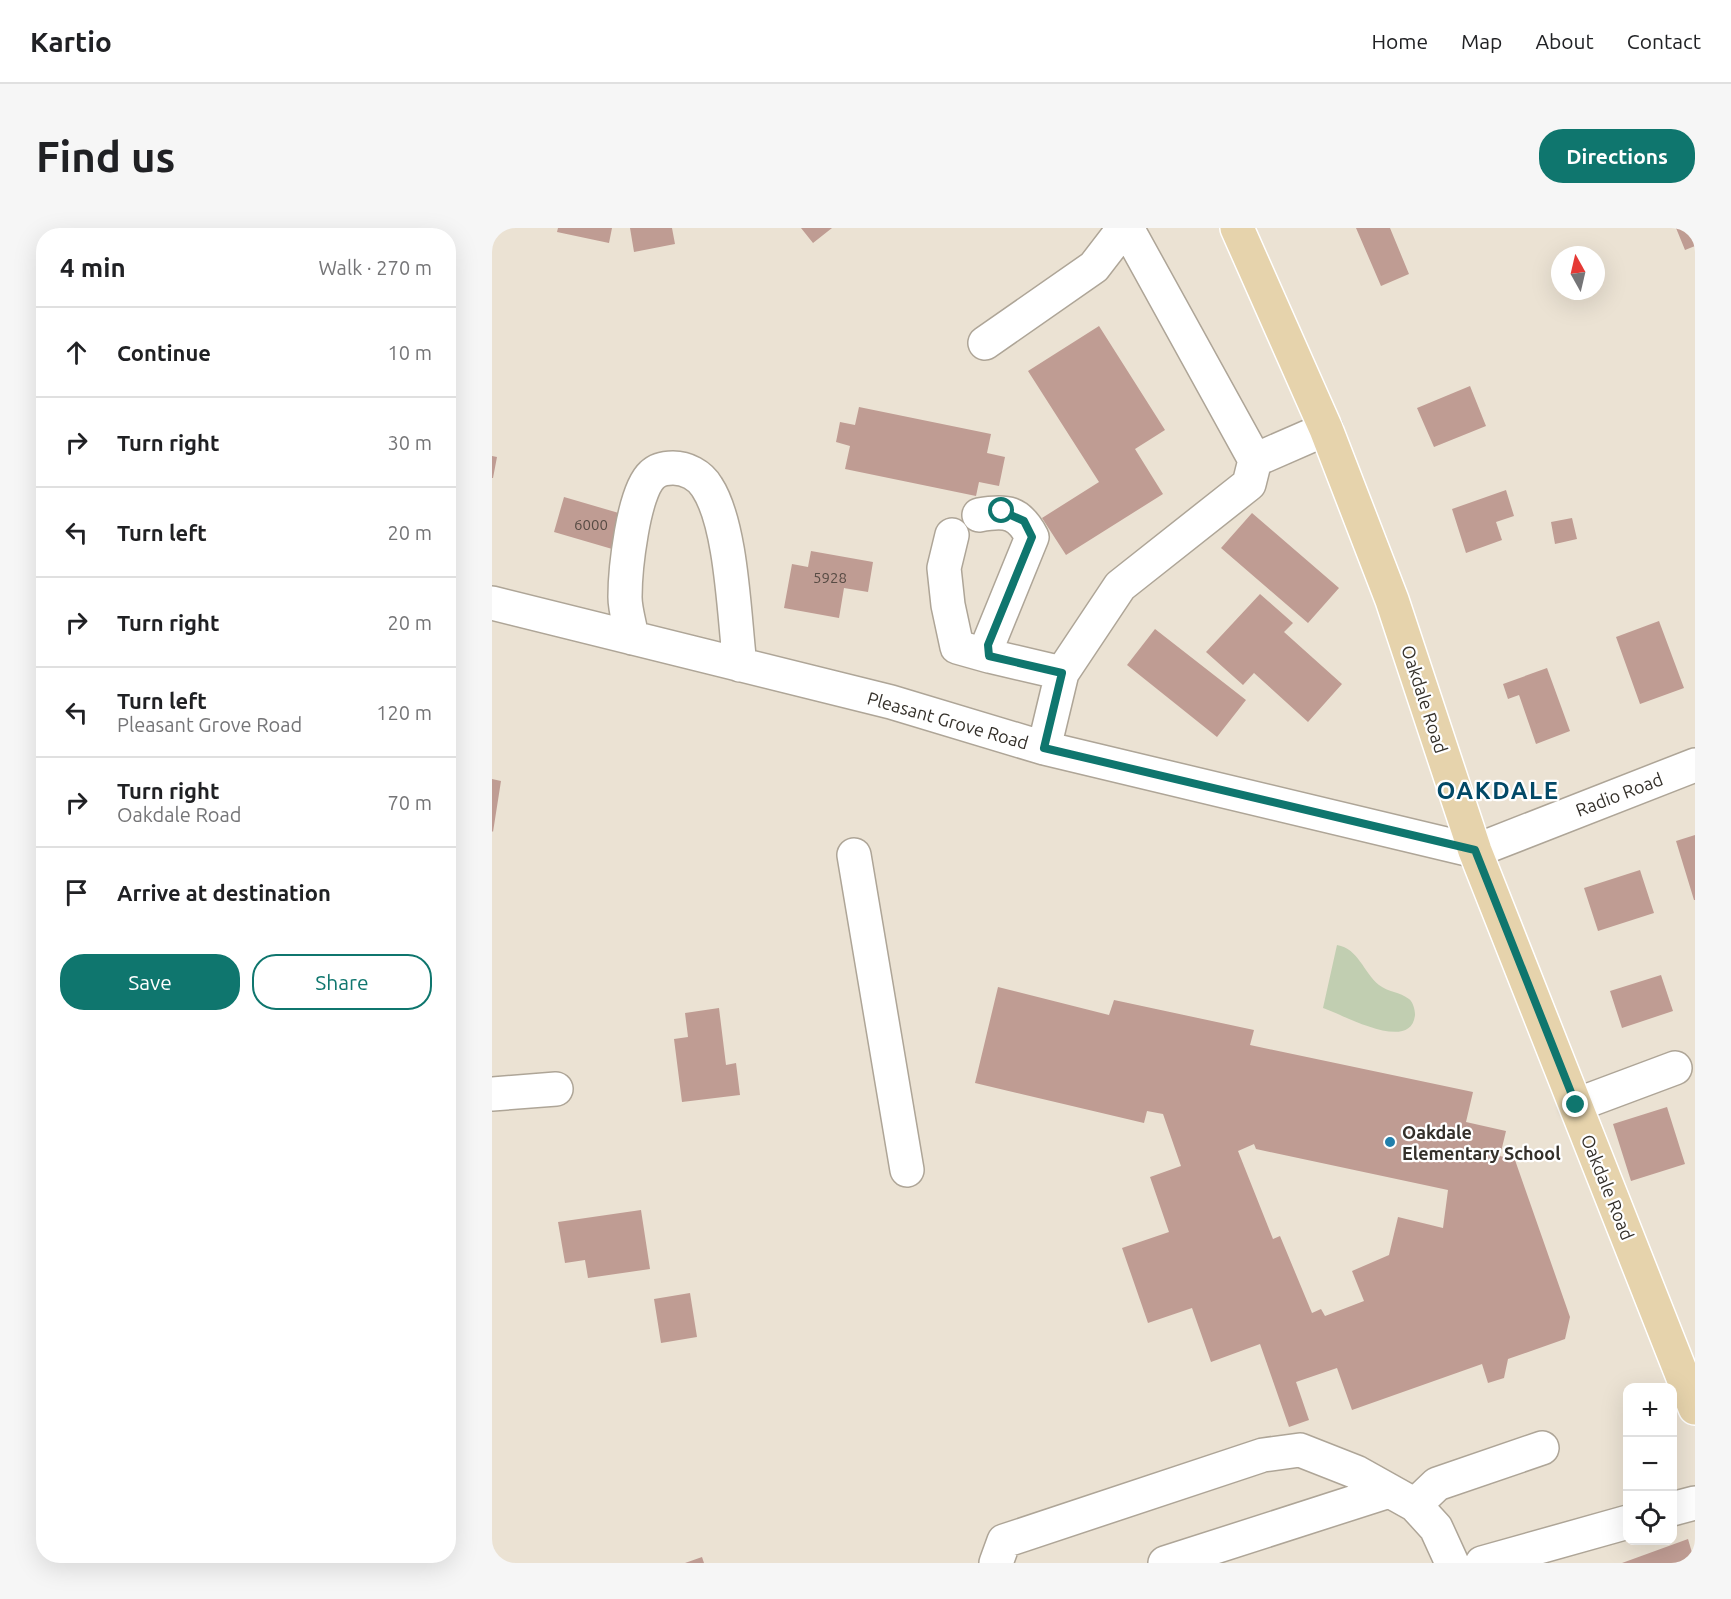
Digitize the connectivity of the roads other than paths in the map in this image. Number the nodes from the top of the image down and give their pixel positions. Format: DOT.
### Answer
graph roads {
  1 [pos="1126,228"];
  2 [pos="1237,228"];
  3 [pos="985,343"];
  4 [pos="1326,429"];
  5 [pos="1255,460"];
  6 [pos="979,515"];
  7 [pos="952,535"];
  8 [pos="492,603"];
  9 [pos="632,638"];
  10 [pos="989,656"];
  11 [pos="740,665"];
  12 [pos="1062,673"];
  13 [pos="1044,748"];
  14 [pos="1695,765"];
  15 [pos="1475,850"];
  16 [pos="855,855"];
  17 [pos="1675,1068"];
  18 [pos="556,1089"];
  19 [pos="492,1094"];
  20 [pos="1576,1105"];
  21 [pos="907,1170"];
  22 [pos="1695,1408"];
  23 [pos="1542,1448"];
  24 [pos="1402,1498"];
  25 [pos="1695,1503"];
  26 [pos="1677,1508"];
  27 [pos="1623,1524"];
  28 [pos="1555,1553"];
  29 [pos="996,1563"];
  30 [pos="1165,1563"];
  31 [pos="1452,1563"];
  32 [pos="1482,1563"];
  1 -- 3 [label="street"];
  1 -- 5 [label="street"];
  2 -- 4 [label="main road, Oakdale Road"];
  4 -- 5 [label="street"];
  4 -- 15 [label="main road, Oakdale Road"];
  5 -- 12 [label="street"];
  6 -- 10 [label="street"];
  7 -- 10 [label="street"];
  8 -- 9 [label="street, Pleasant Grove Road"];
  9 -- 11 [label="street, Pleasant Grove Road"];
  9 -- 11 [label="street"];
  10 -- 12 [label="street"];
  11 -- 13 [label="street, Pleasant Grove Road"];
  12 -- 13 [label="street"];
  13 -- 15 [label="street, Pleasant Grove Road"];
  14 -- 15 [label="street, Radio Road"];
  15 -- 20 [label="main road, Oakdale Road"];
  16 -- 21 [label="street"];
  17 -- 20 [label="street"];
  18 -- 19 [label="street"];
  20 -- 22 [label="main road, Oakdale Road"];
  23 -- 24 [label="street"];
  24 -- 29 [label="street"];
  24 -- 30 [label="street"];
  24 -- 31 [label="street"];
  25 -- 26 [label="street"];
  27 -- 28 [label="street"];
  28 -- 32 [label="street"];
}
